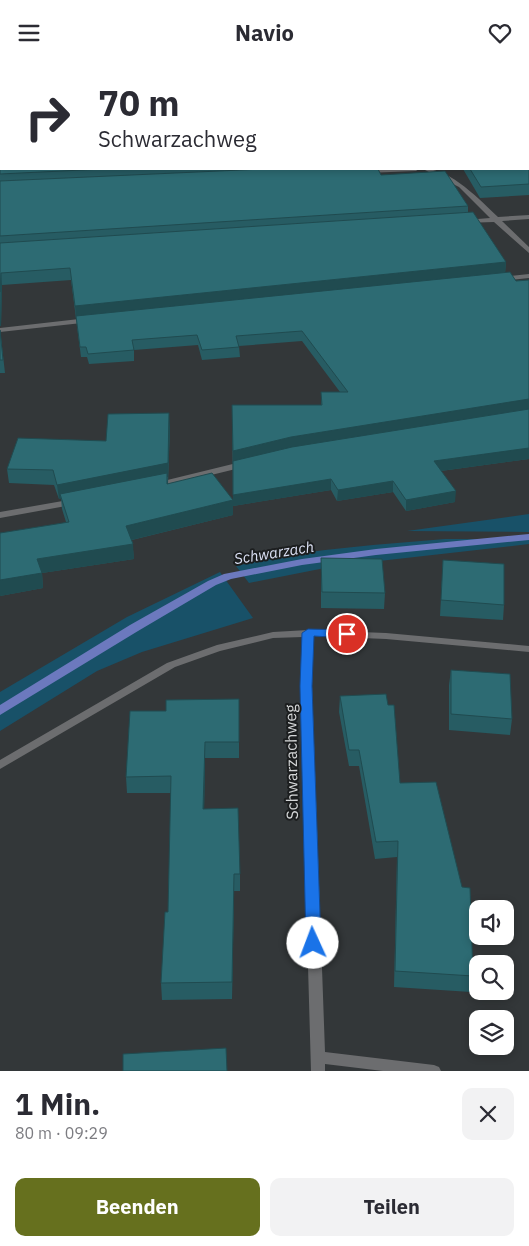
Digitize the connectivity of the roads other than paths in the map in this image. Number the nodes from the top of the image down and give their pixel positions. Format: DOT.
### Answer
graph roads {
  1 [pos="396,170"];
  2 [pos="428,170"];
  3 [pos="357,172"];
  4 [pos="529,217"];
  5 [pos="496,219"];
  6 [pos="457,222"];
  7 [pos="529,251"];
  8 [pos="529,276"];
  9 [pos="490,280"];
  10 [pos="98,319"];
  11 [pos="0,329"];
  12 [pos="253,462"];
  13 [pos="146,488"];
  14 [pos="88,499"];
  15 [pos="0,515"];
  16 [pos="308,633"];
  17 [pos="529,649"];
  18 [pos="0,765"];
  19 [pos="318,1064"];
  20 [pos="434,1071"];
  1 -- 3 [label="street"];
  2 -- 5 [label="street"];
  4 -- 5 [label="street"];
  5 -- 6 [label="street"];
  5 -- 7 [label="street"];
  8 -- 9 [label="street"];
  10 -- 11 [label="street"];
  12 -- 13 [label="street"];
  14 -- 15 [label="street"];
  16 -- 17 [label="street"];
  16 -- 18 [label="street"];
  16 -- 19 [label="street, Schwarzachweg"];
  19 -- 20 [label="street"];
}
